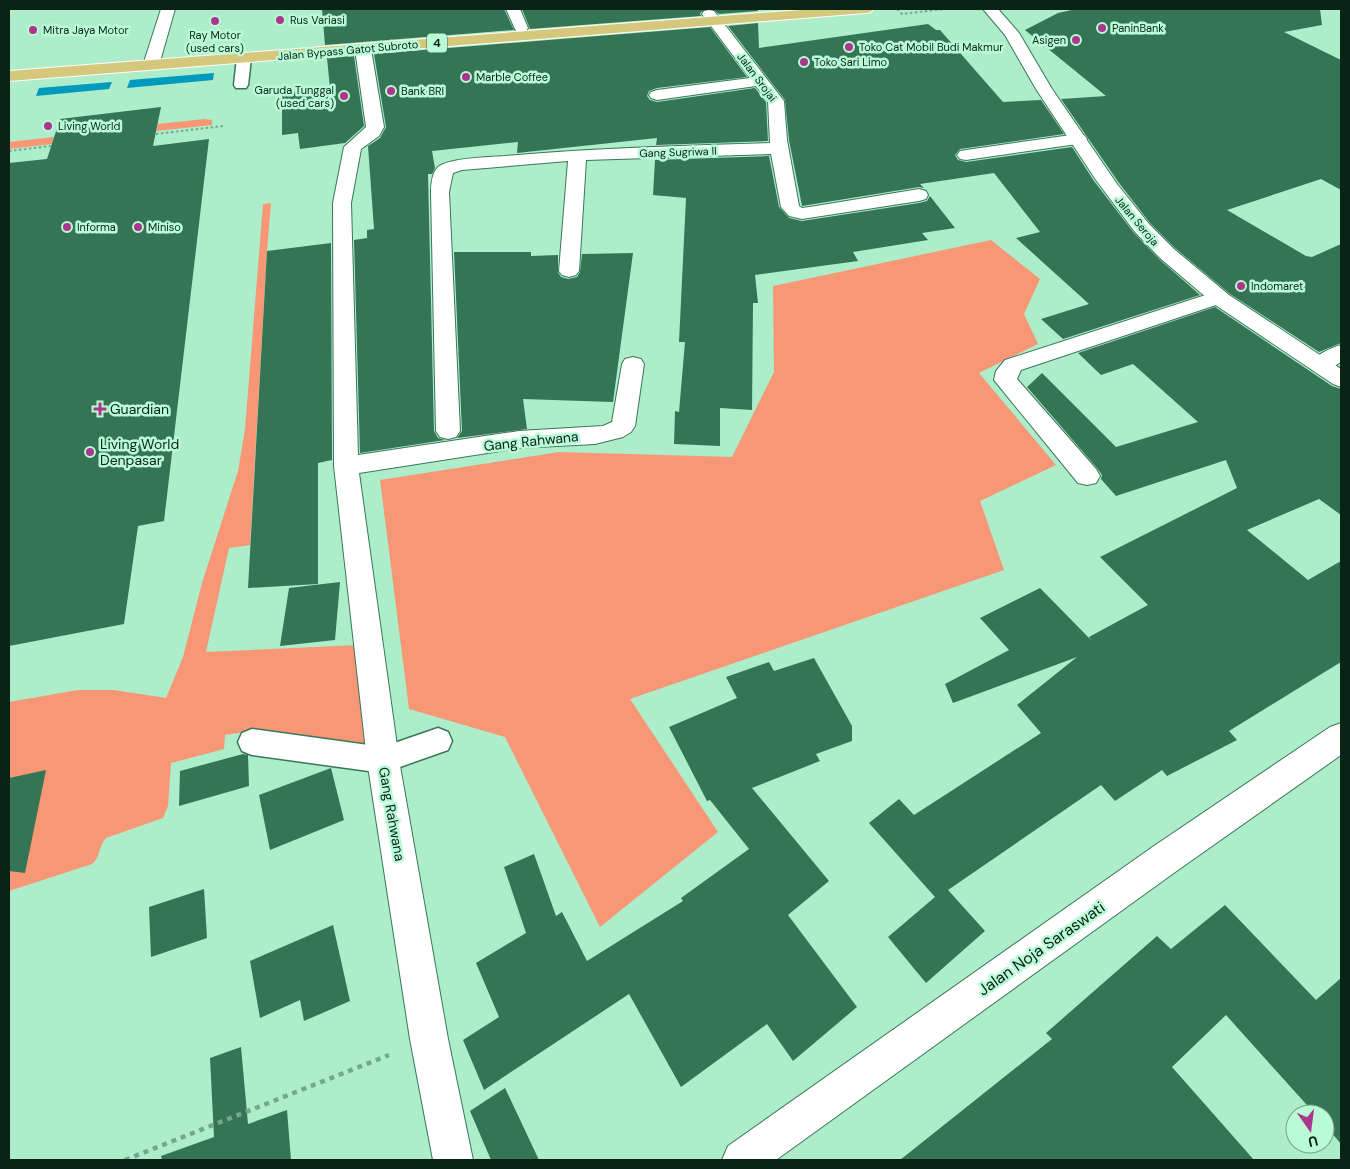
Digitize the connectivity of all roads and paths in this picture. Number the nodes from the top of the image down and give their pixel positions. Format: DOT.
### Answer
graph roads {
  1 [pos="168,9"];
  2 [pos="513,9"];
  3 [pos="773,9"];
  4 [pos="866,9"];
  5 [pos="897,9"];
  6 [pos="944,9"];
  7 [pos="990,9"];
  8 [pos="712,18"];
  9 [pos="521,28"];
  10 [pos="363,49"];
  11 [pos="244,58"];
  12 [pos="153,60"];
  13 [pos="9,66"];
  14 [pos="9,76"];
  15 [pos="760,81"];
  16 [pos="241,85"];
  17 [pos="657,95"];
  18 [pos="223,126"];
  19 [pos="156,134"];
  20 [pos="1078,139"];
  21 [pos="51,146"];
  22 [pos="779,148"];
  23 [pos="9,151"];
  24 [pos="577,155"];
  25 [pos="966,155"];
  26 [pos="919,195"];
  27 [pos="568,271"];
  28 [pos="1218,297"];
  29 [pos="1341,352"];
  30 [pos="633,364"];
  31 [pos="1320,366"];
  32 [pos="1341,379"];
  33 [pos="448,431"];
  34 [pos="346,466"];
  35 [pos="1088,476"];
  36 [pos="1341,737"];
  37 [pos="438,741"];
  38 [pos="252,742"];
  39 [pos="383,760"];
  40 [pos="430,1040"];
  41 [pos="125,1160"];
  42 [pos="453,1160"];
  43 [pos="742,1160"];
  1 -- 12 [label="street"];
  2 -- 9 [label="street"];
  3 -- 8 [label="highway, Jalan Bypass Gatot Subroto / 4"];
  4 -- 8 [label="highway, Jalan Bypass Gatot Subroto / 4"];
  5 -- 6 [label="path"];
  7 -- 20 [label="street, Jalan Seroja"];
  8 -- 9 [label="highway, Jalan Bypass Gatot Subroto / 4"];
  8 -- 10 [label="highway, Jalan Bypass Gatot Subroto / 4"];
  8 -- 15 [label="street, Jalan Srojai"];
  9 -- 12 [label="highway, Jalan Bypass Gatot Subroto / 4"];
  10 -- 11 [label="highway, Jalan Bypass Gatot Subroto / 4"];
  10 -- 34 [label="street, Gang Rahwana"];
  11 -- 12 [label="highway, Jalan Bypass Gatot Subroto / 4"];
  11 -- 16 [label="lane"];
  12 -- 13 [label="highway, Jalan Bypass Gatot Subroto / 4"];
  12 -- 14 [label="highway, Jalan Bypass Gatot Subroto / 4"];
  15 -- 17 [label="street"];
  15 -- 22 [label="street, Jalan Srojai"];
  18 -- 19 [label="path"];
  20 -- 25 [label="street"];
  20 -- 28 [label="street, Jalan Seroja"];
  21 -- 23 [label="path"];
  22 -- 24 [label="street, Gang Sugriwa II"];
  22 -- 26 [label="street, Jalan Srojai"];
  24 -- 27 [label="street"];
  24 -- 33 [label="street, Gang Sugriwa II"];
  28 -- 31 [label="street, Jalan Seroja"];
  28 -- 35 [label="street"];
  29 -- 31 [label="street"];
  30 -- 34 [label="street, Gang Rahwana"];
  31 -- 32 [label="street, Jalan Seroja"];
  34 -- 39 [label="street, Gang Rahwana"];
  36 -- 43 [label="street, Jalan Noja Saraswati"];
  37 -- 39 [label="lane"];
  38 -- 39 [label="lane"];
  39 -- 40 [label="street, Gang Rahwana"];
  40 -- 41 [label="path"];
  40 -- 42 [label="street, Gang Rahwana"];
}
